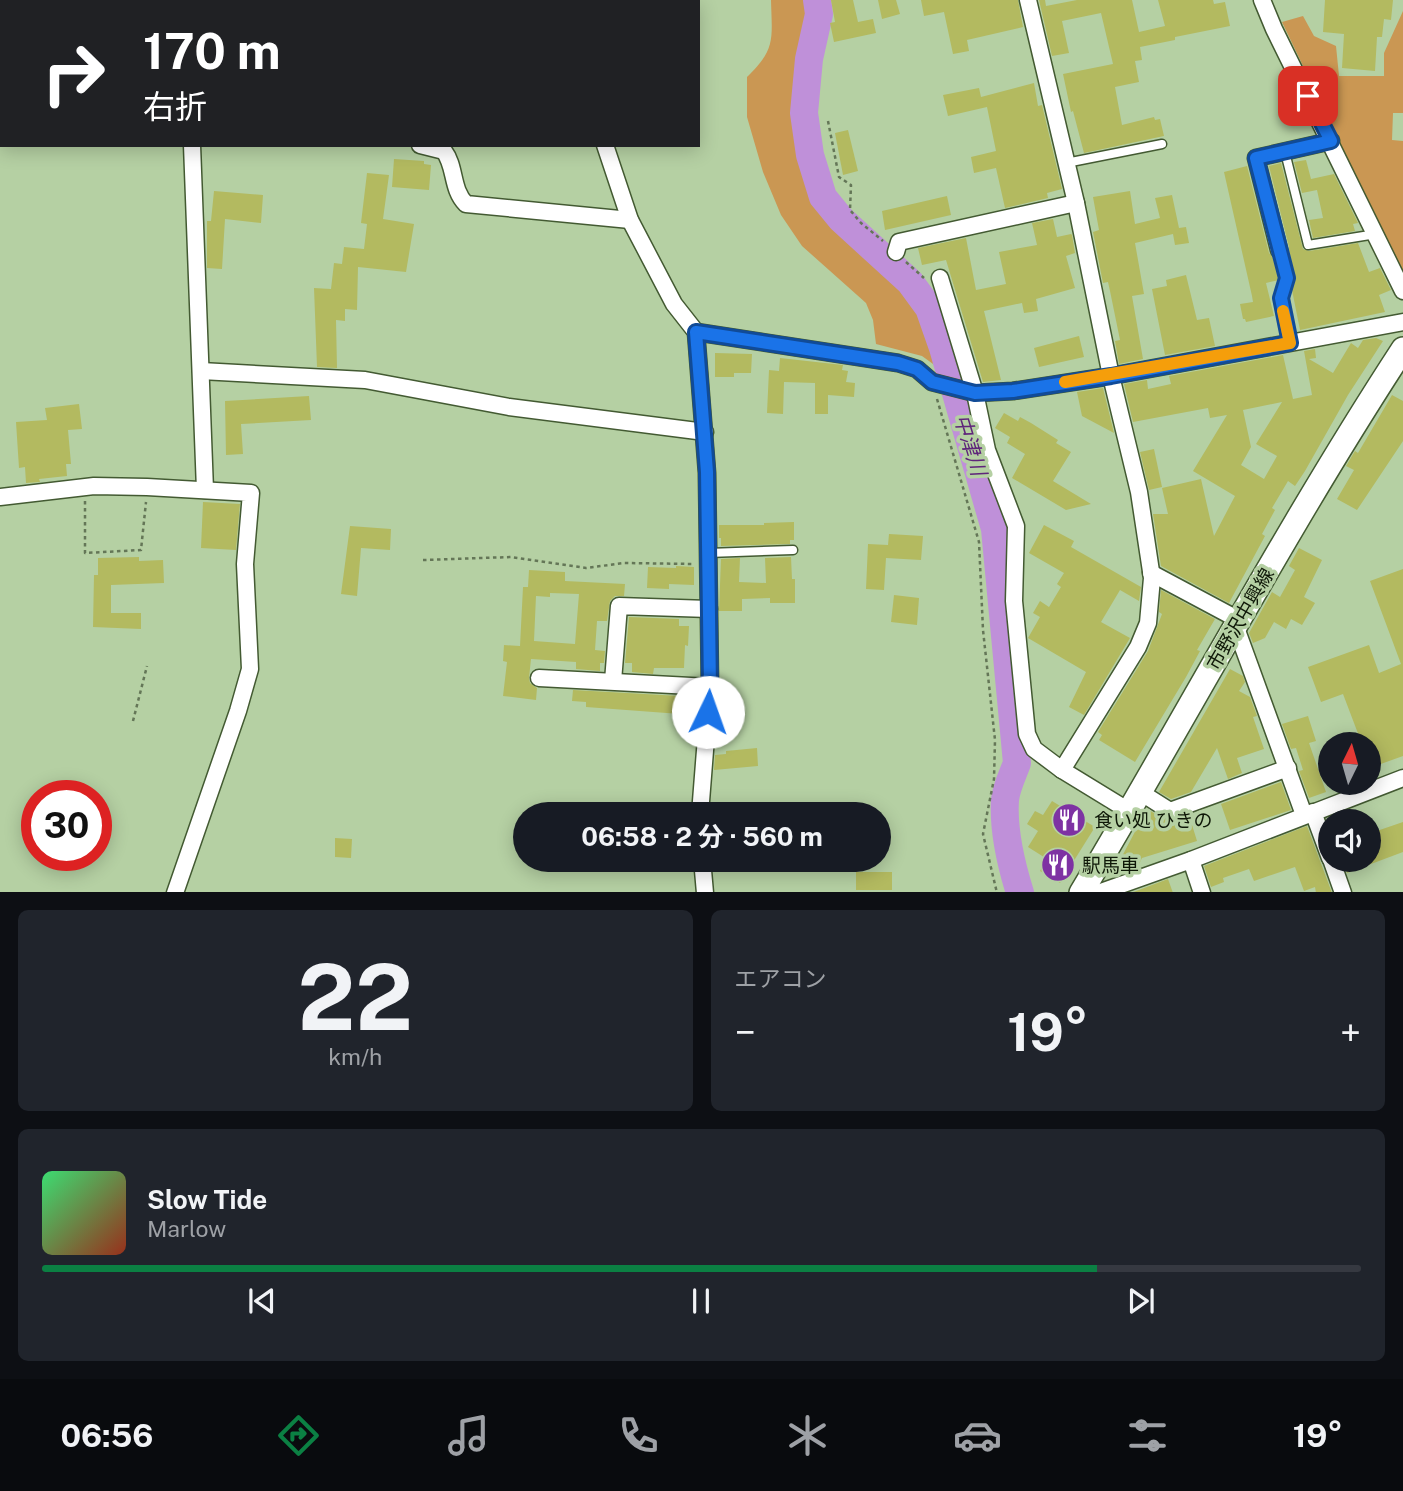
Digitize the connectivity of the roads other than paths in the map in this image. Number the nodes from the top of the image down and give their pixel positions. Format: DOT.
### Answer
graph roads {
  1 [pos="1028,0"];
  2 [pos="1262,0"];
  3 [pos="1331,141"];
  4 [pos="1162,144"];
  5 [pos="192,147"];
  6 [pos="428,147"];
  7 [pos="606,147"];
  8 [pos="1285,152"];
  9 [pos="1066,163"];
  10 [pos="1076,203"];
  11 [pos="630,220"];
  12 [pos="1376,234"];
  13 [pos="1279,250"];
  14 [pos="896,252"];
  15 [pos="940,278"];
  16 [pos="1403,291"];
  17 [pos="1403,322"];
  18 [pos="696,332"];
  19 [pos="1290,343"];
  20 [pos="1403,349"];
  21 [pos="201,371"];
  22 [pos="1111,376"];
  23 [pos="975,393"];
  24 [pos="705,432"];
  25 [pos="205,490"];
  26 [pos="0,497"];
  27 [pos="793,551"];
  28 [pos="708,559"];
  29 [pos="1151,573"];
  30 [pos="709,609"];
  31 [pos="1237,622"];
  32 [pos="539,678"];
  33 [pos="613,681"];
  34 [pos="710,687"];
  35 [pos="1288,768"];
  36 [pos="1062,770"];
  37 [pos="1403,778"];
  38 [pos="701,802"];
  39 [pos="1135,802"];
  40 [pos="1309,814"];
  41 [pos="1318,833"];
  42 [pos="1191,860"];
  43 [pos="703,872"];
  44 [pos="1335,872"];
  45 [pos="174,892"];
  46 [pos="705,892"];
  47 [pos="1082,892"];
  48 [pos="1098,892"];
  49 [pos="1202,892"];
  50 [pos="1343,892"];
  1 -- 9 [label="street"];
  2 -- 3 [label="street"];
  3 -- 8 [label="street"];
  3 -- 12 [label="street"];
  4 -- 9 [label="lane"];
  5 -- 21 [label="street"];
  6 -- 11 [label="street"];
  7 -- 11 [label="street"];
  8 -- 12 [label="lane"];
  8 -- 13 [label="street"];
  9 -- 10 [label="street"];
  10 -- 14 [label="street"];
  10 -- 22 [label="street"];
  11 -- 18 [label="street"];
  12 -- 16 [label="street"];
  13 -- 19 [label="lane"];
  15 -- 23 [label="street"];
  17 -- 19 [label="street"];
  18 -- 23 [label="street"];
  18 -- 24 [label="street"];
  19 -- 22 [label="street"];
  20 -- 31 [label="main road, 市野沢中興線"];
  21 -- 24 [label="street"];
  21 -- 25 [label="street"];
  22 -- 23 [label="street"];
  22 -- 29 [label="street"];
  23 -- 36 [label="street"];
  24 -- 28 [label="street"];
  25 -- 26 [label="street"];
  25 -- 45 [label="street"];
  27 -- 28 [label="lane"];
  28 -- 30 [label="street"];
  29 -- 31 [label="street"];
  29 -- 36 [label="street"];
  30 -- 33 [label="street"];
  30 -- 34 [label="street"];
  31 -- 35 [label="street"];
  31 -- 39 [label="main road, 市野沢中興線"];
  32 -- 33 [label="street"];
  33 -- 34 [label="street"];
  34 -- 38 [label="street"];
  35 -- 39 [label="street"];
  35 -- 40 [label="street"];
  36 -- 39 [label="street"];
  37 -- 40 [label="street"];
  39 -- 47 [label="main road, 市野沢中興線"];
  40 -- 41 [label="street"];
  40 -- 42 [label="street"];
  42 -- 48 [label="street"];
  42 -- 49 [label="street"];
  43 -- 46 [label="street"];
  44 -- 50 [label="street"];
}
